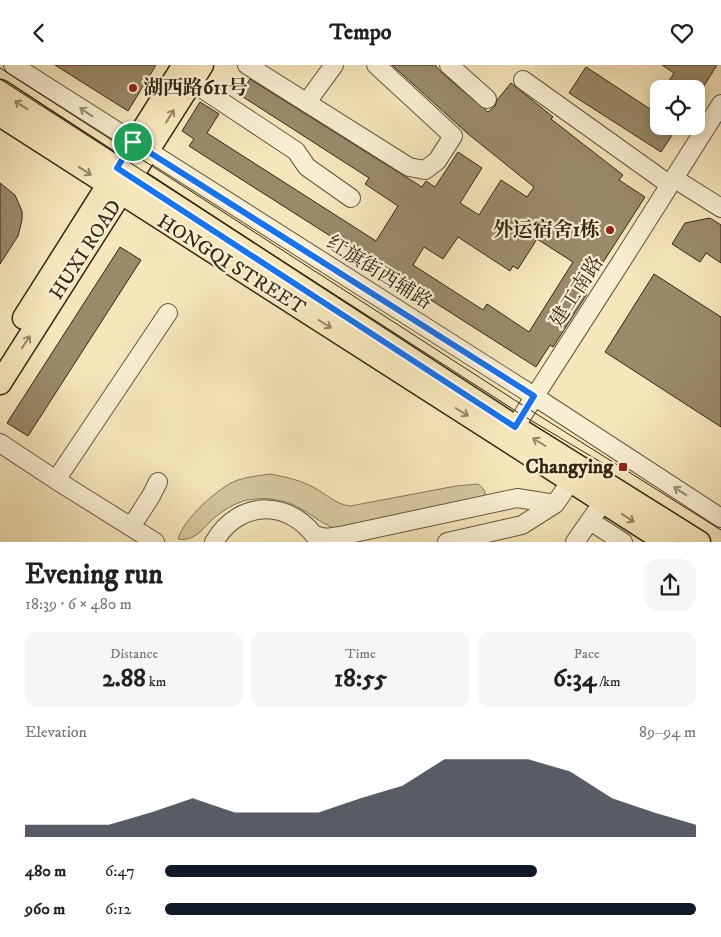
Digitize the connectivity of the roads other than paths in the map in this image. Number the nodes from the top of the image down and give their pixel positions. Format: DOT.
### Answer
graph roads {
  1 [pos="13,65"];
  2 [pos="248,65"];
  3 [pos="334,65"];
  4 [pos="376,65"];
  5 [pos="449,65"];
  6 [pos="193,71"];
  7 [pos="523,80"];
  8 [pos="0,91"];
  9 [pos="487,99"];
  10 [pos="307,102"];
  11 [pos="721,104"];
  12 [pos="0,115"];
  13 [pos="141,147"];
  14 [pos="119,181"];
  15 [pos="672,182"];
  16 [pos="351,198"];
  17 [pos="721,208"];
  18 [pos="168,313"];
  19 [pos="0,355"];
  20 [pos="0,383"];
  21 [pos="534,396"];
  22 [pos="515,427"];
  23 [pos="0,443"];
  24 [pos="56,480"];
  25 [pos="571,481"];
  26 [pos="158,482"];
  27 [pos="603,502"];
  28 [pos="555,504"];
  29 [pos="721,518"];
  30 [pos="590,521"];
  31 [pos="131,527"];
  32 [pos="316,539"];
  33 [pos="155,542"];
  34 [pos="214,542"];
  35 [pos="447,542"];
  36 [pos="575,542"];
  37 [pos="623,542"];
  38 [pos="666,542"];
  39 [pos="699,542"];
  13 -- 1 [label="street, 红旗街西辅路, one-way"];
  2 -- 10 [label="street"];
  3 -- 10 [label="street"];
  4 -- 10 [label="street"];
  5 -- 9 [label="street"];
  6 -- 13 [label="main road, HUXI ROAD"];
  6 -- 16 [label="street"];
  7 -- 15 [label="street"];
  14 -- 8 [label="main road, HONGQI STREET, one-way"];
  11 -- 15 [label="street, 建工南路"];
  12 -- 14 [label="main road, HONGQI STREET, one-way"];
  13 -- 14 [label="main road, HUXI ROAD"];
  13 -- 21 [label="street, 红旗街西辅路"];
  14 -- 19 [label="main road, HUXI ROAD"];
  20 -- 14 [label="main road, HUXI ROAD, one-way"];
  14 -- 22 [label="main road, HONGQI STREET"];
  14 -- 25 [label="main road, HONGQI STREET, one-way"];
  15 -- 17 [label="street"];
  15 -- 21 [label="street, 建工南路"];
  18 -- 24 [label="street"];
  21 -- 22 [label="street, 建工南路"];
  29 -- 21 [label="street, 红旗街西辅路, one-way"];
  39 -- 22 [label="main road, HONGQI STREET, one-way"];
  23 -- 24 [label="street"];
  24 -- 31 [label="street"];
  25 -- 27 [label="main road, HONGQI STREET"];
  25 -- 28 [label="street"];
  26 -- 31 [label="street"];
  27 -- 30 [label="street"];
  27 -- 38 [label="main road, HONGQI STREET, one-way"];
  28 -- 32 [label="street"];
  28 -- 35 [label="street"];
  30 -- 36 [label="street"];
  30 -- 37 [label="street"];
  31 -- 33 [label="street"];
  32 -- 34 [label="street"];
}
